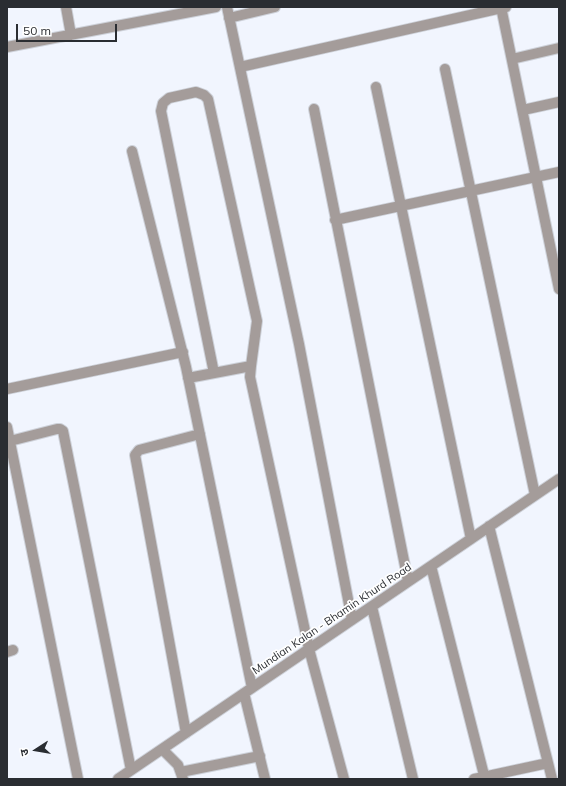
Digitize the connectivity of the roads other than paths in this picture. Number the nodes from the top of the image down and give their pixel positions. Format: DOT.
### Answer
graph roads {
  1 [pos="66,7"];
  2 [pos="216,7"];
  3 [pos="227,7"];
  4 [pos="275,7"];
  5 [pos="503,7"];
  6 [pos="229,18"];
  7 [pos="71,35"];
  8 [pos="7,47"];
  9 [pos="559,48"];
  10 [pos="512,59"];
  11 [pos="240,67"];
  12 [pos="445,69"];
  13 [pos="376,87"];
  14 [pos="559,102"];
  15 [pos="314,109"];
  16 [pos="522,110"];
  17 [pos="132,151"];
  18 [pos="559,172"];
  19 [pos="536,177"];
  20 [pos="472,191"];
  21 [pos="402,206"];
  22 [pos="335,220"];
  23 [pos="559,289"];
  24 [pos="183,352"];
  25 [pos="250,366"];
  26 [pos="214,373"];
  27 [pos="188,378"];
  28 [pos="7,389"];
  29 [pos="7,427"];
  30 [pos="200,434"];
  31 [pos="10,441"];
  32 [pos="559,479"];
  33 [pos="535,495"];
  34 [pos="489,526"];
  35 [pos="471,539"];
  36 [pos="431,566"];
  37 [pos="408,582"];
  38 [pos="372,607"];
  39 [pos="352,620"];
  40 [pos="309,649"];
  41 [pos="248,690"];
  42 [pos="186,733"];
  43 [pos="162,749"];
  44 [pos="260,756"];
  45 [pos="548,763"];
  46 [pos="131,770"];
  47 [pos="182,776"];
  48 [pos="481,778"];
  49 [pos="78,779"];
  50 [pos="118,779"];
  51 [pos="265,779"];
  52 [pos="344,779"];
  53 [pos="413,779"];
  54 [pos="552,779"];
  1 -- 7 [label="street"];
  2 -- 7 [label="street"];
  3 -- 6 [label="street"];
  4 -- 6 [label="street"];
  5 -- 10 [label="street"];
  5 -- 11 [label="street"];
  6 -- 11 [label="street"];
  7 -- 8 [label="street"];
  9 -- 10 [label="street"];
  10 -- 16 [label="street"];
  11 -- 39 [label="street"];
  12 -- 20 [label="street"];
  13 -- 21 [label="street"];
  14 -- 16 [label="street"];
  15 -- 22 [label="street"];
  16 -- 19 [label="street"];
  17 -- 24 [label="street"];
  18 -- 19 [label="street"];
  19 -- 20 [label="street"];
  19 -- 23 [label="street"];
  20 -- 21 [label="street"];
  20 -- 33 [label="street"];
  21 -- 22 [label="street"];
  21 -- 35 [label="street"];
  22 -- 37 [label="street"];
  24 -- 27 [label="street"];
  24 -- 28 [label="street"];
  25 -- 26 [label="street"];
  25 -- 26 [label="street"];
  25 -- 40 [label="street"];
  26 -- 27 [label="street"];
  27 -- 30 [label="street"];
  29 -- 31 [label="street"];
  30 -- 41 [label="street"];
  30 -- 42 [label="street"];
  31 -- 46 [label="street"];
  31 -- 49 [label="street"];
  32 -- 33 [label="street, Mundian Kalan - Bhamin Khurd Road"];
  33 -- 34 [label="street, Mundian Kalan - Bhamin Khurd Road"];
  34 -- 35 [label="street, Mundian Kalan - Bhamin Khurd Road"];
  34 -- 45 [label="street"];
  35 -- 36 [label="street, Mundian Kalan - Bhamin Khurd Road"];
  36 -- 37 [label="street, Mundian Kalan - Bhamin Khurd Road"];
  36 -- 48 [label="street"];
  37 -- 38 [label="street, Mundian Kalan - Bhamin Khurd Road"];
  38 -- 39 [label="street, Mundian Kalan - Bhamin Khurd Road"];
  38 -- 53 [label="street"];
  39 -- 40 [label="street, Mundian Kalan - Bhamin Khurd Road"];
  40 -- 41 [label="street, Mundian Kalan - Bhamin Khurd Road"];
  40 -- 52 [label="street"];
  41 -- 42 [label="street, Mundian Kalan - Bhamin Khurd Road"];
  41 -- 44 [label="street"];
  42 -- 43 [label="street, Mundian Kalan - Bhamin Khurd Road"];
  43 -- 46 [label="street, Mundian Kalan - Bhamin Khurd Road"];
  43 -- 47 [label="street"];
  44 -- 47 [label="street"];
  44 -- 51 [label="street"];
  45 -- 48 [label="street"];
  45 -- 54 [label="street"];
  46 -- 50 [label="street, Mundian Kalan - Bhamin Khurd Road"];
}
